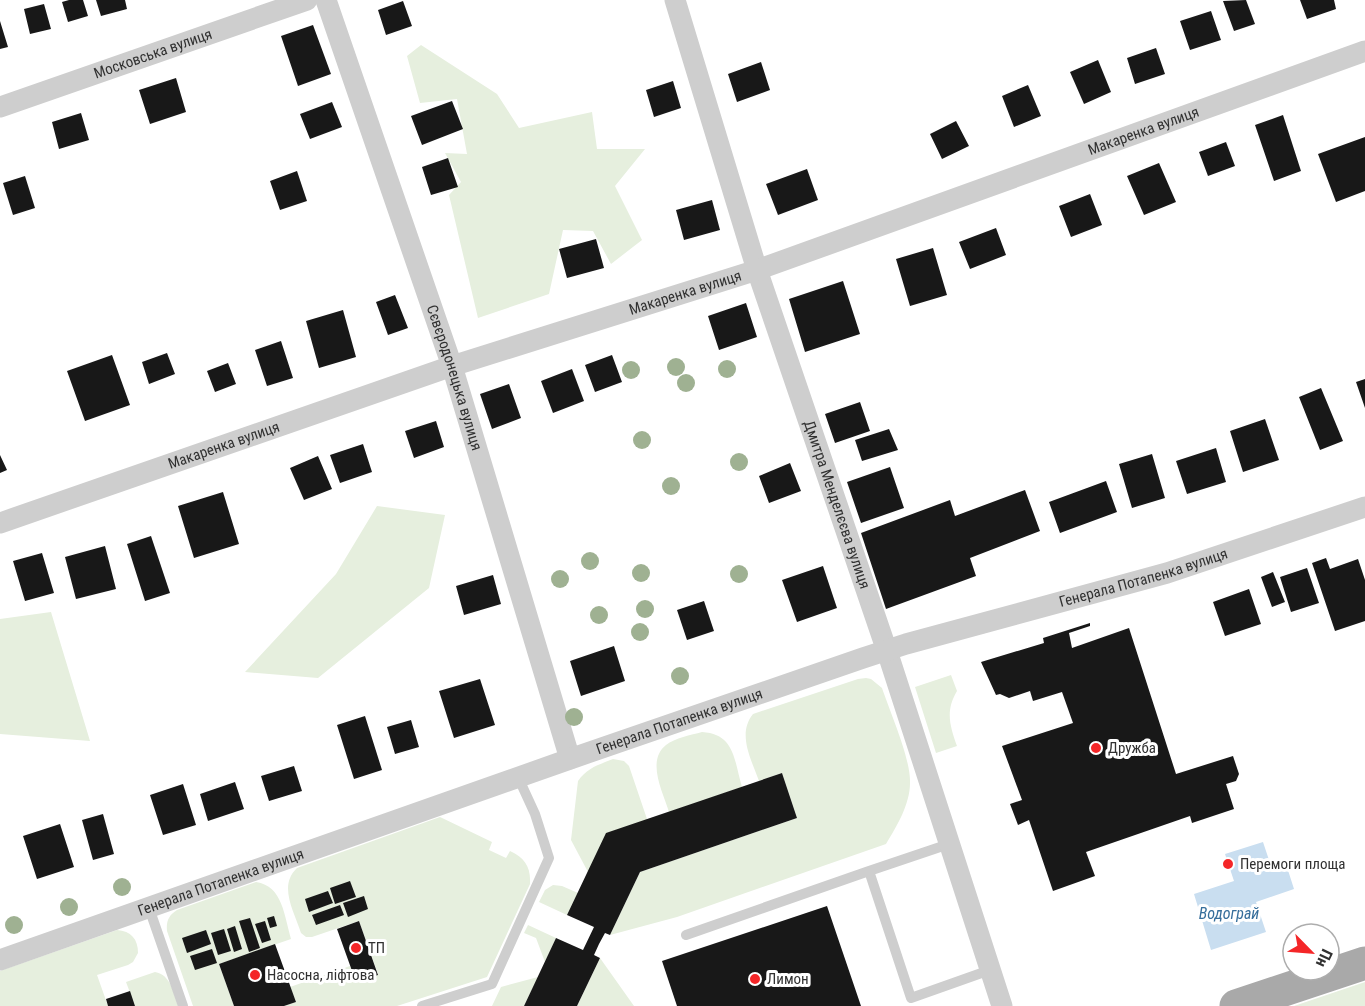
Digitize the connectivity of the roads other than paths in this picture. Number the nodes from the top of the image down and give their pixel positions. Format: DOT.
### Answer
graph roads {
  1 [pos="306,0"];
  2 [pos="326,0"];
  3 [pos="675,0"];
  4 [pos="1365,51"];
  5 [pos="0,106"];
  6 [pos="757,270"];
  7 [pos="452,366"];
  8 [pos="1365,507"];
  9 [pos="0,523"];
  10 [pos="887,651"];
  11 [pos="570,759"];
  12 [pos="519,777"];
  13 [pos="949,844"];
  14 [pos="868,871"];
  15 [pos="149,908"];
  16 [pos="686,935"];
  17 [pos="0,960"];
  18 [pos="1365,963"];
  19 [pos="990,970"];
  20 [pos="183,1006"];
  21 [pos="423,1006"];
  22 [pos="1002,1006"];
  23 [pos="1236,1006"];
  1 -- 5 [label="street, Московська вулиця"];
  2 -- 7 [label="street, Сєвєродонецька вулиця"];
  3 -- 6 [label="street, Дмитра Менделєєва вулиця"];
  4 -- 6 [label="street, Макаренка вулиця"];
  6 -- 7 [label="street, Макаренка вулиця"];
  6 -- 10 [label="street, Дмитра Менделєєва вулиця"];
  7 -- 9 [label="street, Макаренка вулиця"];
  7 -- 11 [label="street, Сєвєродонецька вулиця"];
  8 -- 10 [label="street, Генерала Потапенка вулиця"];
  10 -- 11 [label="street, Генерала Потапенка вулиця"];
  10 -- 13 [label="street, Дмитра Менделєєва вулиця"];
  11 -- 12 [label="street, Генерала Потапенка вулиця"];
  12 -- 15 [label="street, Генерала Потапенка вулиця"];
  12 -- 21 [label="lane"];
  13 -- 14 [label="lane"];
  13 -- 19 [label="street, Дмитра Менделєєва вулиця"];
  14 -- 16 [label="lane"];
  14 -- 19 [label="lane"];
  15 -- 17 [label="street, Генерала Потапенка вулиця"];
  15 -- 20 [label="lane"];
  18 -- 23 [label="main road"];
  19 -- 22 [label="street, Дмитра Менделєєва вулиця"];
}
